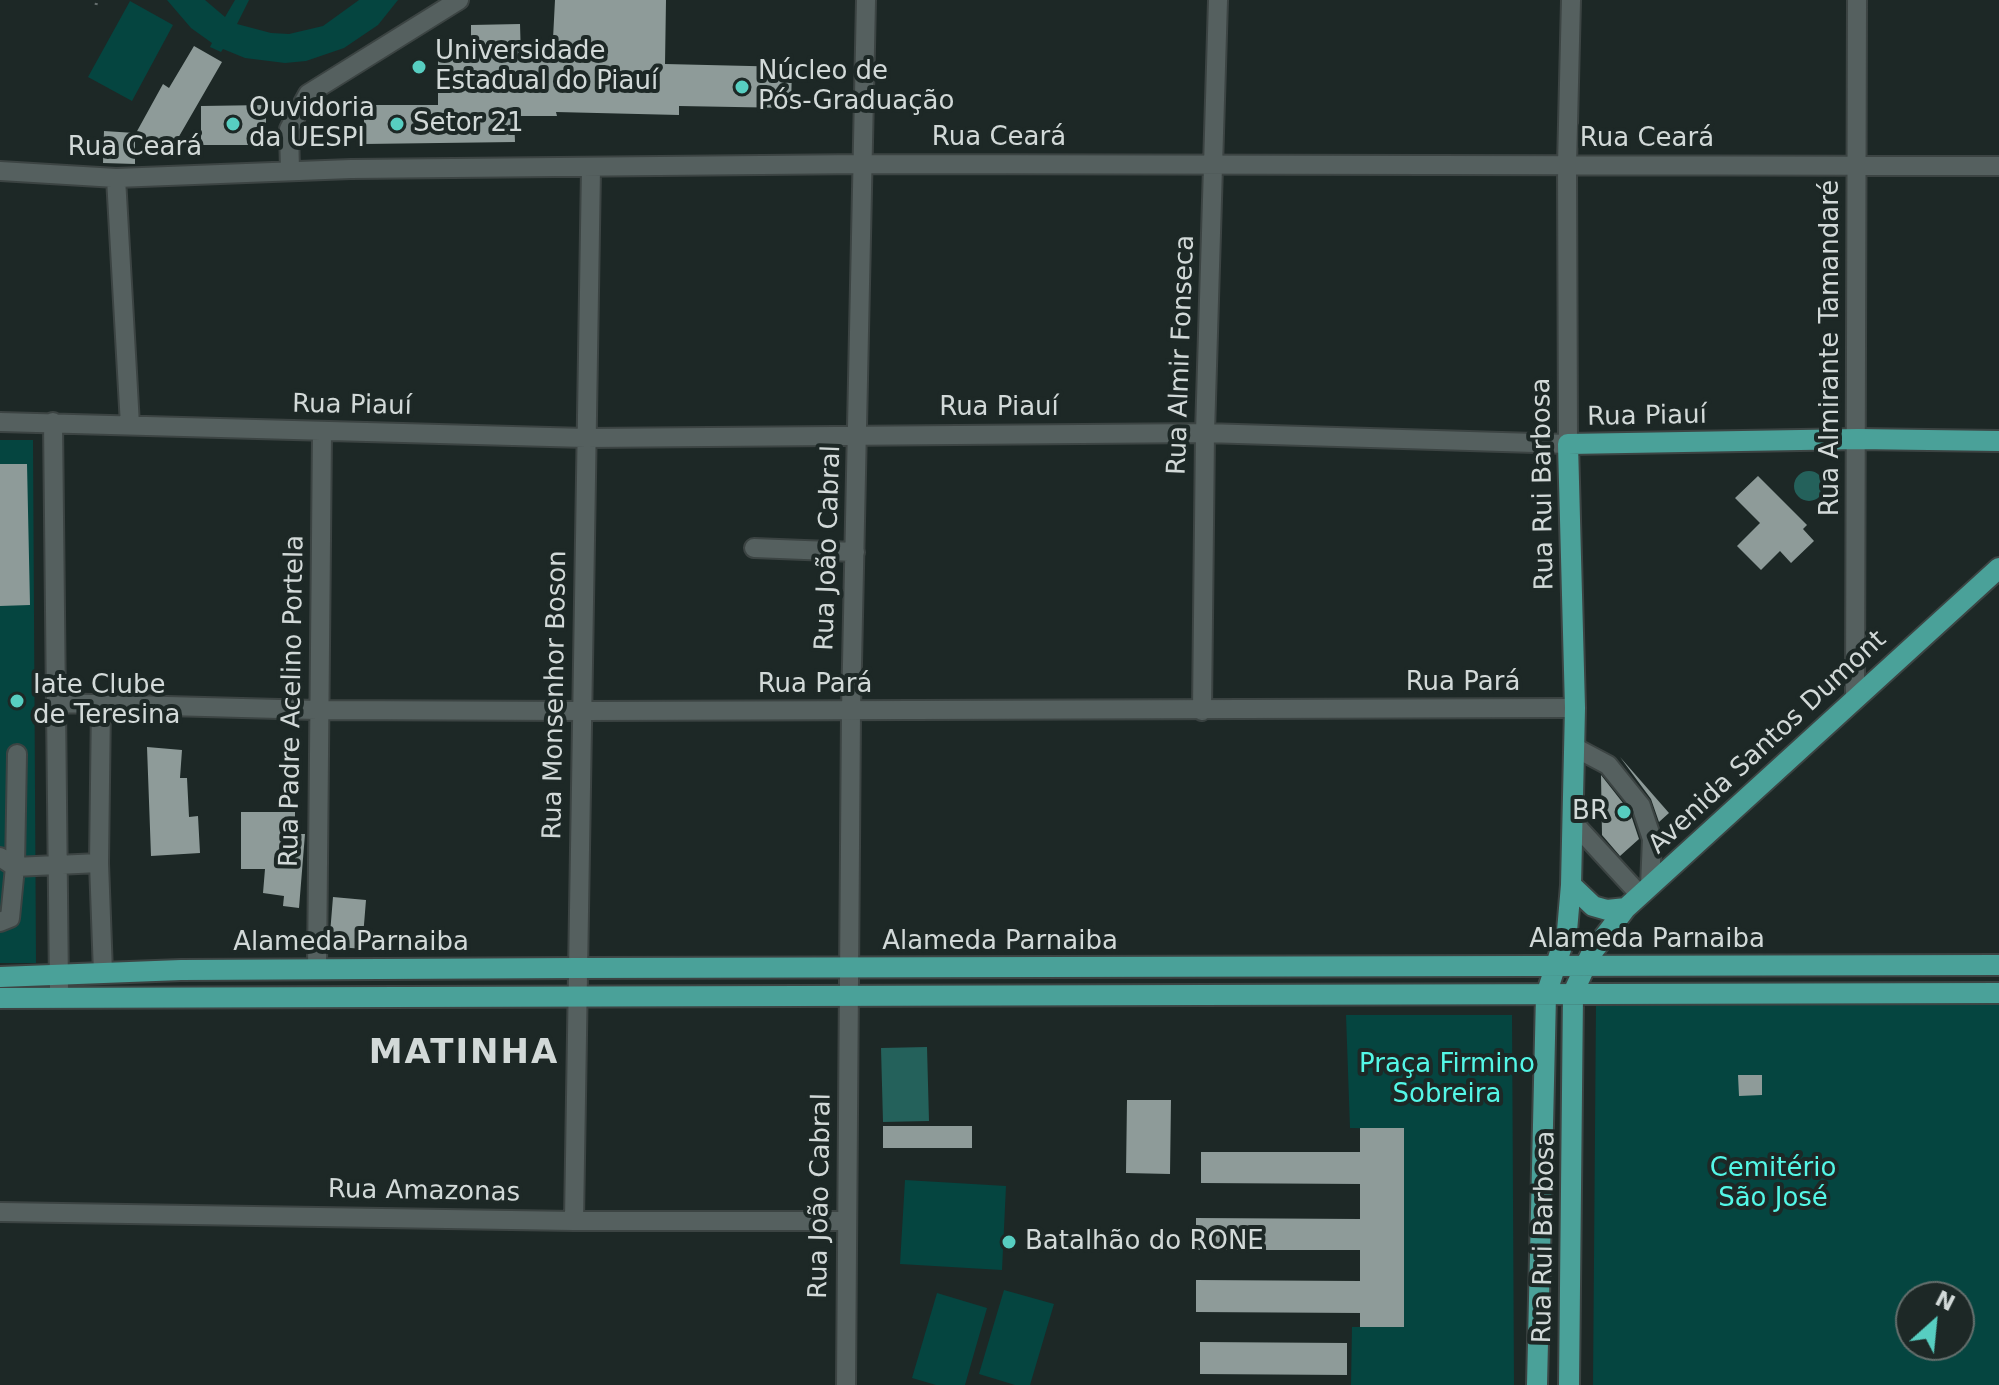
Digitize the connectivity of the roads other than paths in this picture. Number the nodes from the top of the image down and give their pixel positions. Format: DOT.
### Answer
graph roads {
  1 [pos="459,0"];
  2 [pos="866,0"];
  3 [pos="1218,0"];
  4 [pos="1571,0"];
  5 [pos="1857,0"];
  6 [pos="1214,163"];
  7 [pos="864,164"];
  8 [pos="1857,164"];
  9 [pos="1567,165"];
  10 [pos="1999,166"];
  11 [pos="591,168"];
  12 [pos="0,171"];
  13 [pos="290,171"];
  14 [pos="116,178"];
  15 [pos="0,422"];
  16 [pos="53,422"];
  17 [pos="130,425"];
  18 [pos="322,432"];
  19 [pos="1205,433"];
  20 [pos="858,435"];
  21 [pos="586,438"];
  22 [pos="1858,439"];
  23 [pos="1999,441"];
  24 [pos="1568,444"];
  25 [pos="754,548"];
  26 [pos="855,552"];
  27 [pos="1999,568"];
  28 [pos="1855,696"];
  29 [pos="55,703"];
  30 [pos="101,703"];
  31 [pos="1575,708"];
  32 [pos="317,710"];
  33 [pos="582,711"];
  34 [pos="851,711"];
  35 [pos="1202,711"];
  36 [pos="1574,747"];
  37 [pos="17,754"];
  38 [pos="1573,822"];
  39 [pos="8,862"];
  40 [pos="99,863"];
  41 [pos="57,866"];
  42 [pos="1571,885"];
  43 [pos="1639,897"];
  44 [pos="0,922"];
  45 [pos="1999,965"];
  46 [pos="1557,966"];
  47 [pos="850,967"];
  48 [pos="1585,967"];
  49 [pos="578,968"];
  50 [pos="1184,968"];
  51 [pos="317,970"];
  52 [pos="103,973"];
  53 [pos="0,977"];
  54 [pos="59,986"];
  55 [pos="1573,993"];
  56 [pos="1999,993"];
  57 [pos="577,995"];
  58 [pos="1546,995"];
  59 [pos="1184,996"];
  60 [pos="0,998"];
  61 [pos="850,998"];
  62 [pos="0,1212"];
  63 [pos="574,1221"];
  64 [pos="846,1221"];
  65 [pos="1570,1263"];
  66 [pos="1539,1264"];
  67 [pos="846,1385"];
  68 [pos="1537,1385"];
  69 [pos="1569,1385"];
  1 -- 13 [label="street"];
  2 -- 7 [label="street, Rua João Cabral"];
  3 -- 6 [label="street, Rua Almir Fonseca"];
  4 -- 9 [label="street, Rua Rui Barbosa"];
  5 -- 8 [label="street, Rua Almirante Tamandaré"];
  6 -- 7 [label="street, Rua Ceará"];
  6 -- 9 [label="street, Rua Ceará"];
  6 -- 19 [label="street, Rua Almir Fonseca"];
  7 -- 11 [label="street, Rua Ceará"];
  7 -- 20 [label="street, Rua João Cabral"];
  8 -- 9 [label="street, Rua Ceará"];
  8 -- 10 [label="street, Rua Ceará"];
  8 -- 22 [label="street, Rua Almirante Tamandaré"];
  9 -- 24 [label="street, Rua Rui Barbosa"];
  11 -- 13 [label="street, Rua Ceará"];
  11 -- 21 [label="street, Rua Monsenhor Boson"];
  12 -- 14 [label="street, Rua Ceará"];
  13 -- 14 [label="street, Rua Ceará"];
  14 -- 17 [label="street"];
  15 -- 16 [label="street, Rua Piauí"];
  16 -- 17 [label="street, Rua Piauí"];
  16 -- 29 [label="street"];
  17 -- 18 [label="street, Rua Piauí"];
  18 -- 21 [label="street, Rua Piauí"];
  18 -- 32 [label="street, Rua Padre Acelino Portela"];
  19 -- 20 [label="street, Rua Piauí"];
  19 -- 24 [label="street, Rua Piauí"];
  19 -- 35 [label="street, Rua Almir Fonseca"];
  20 -- 21 [label="street, Rua Piauí"];
  20 -- 26 [label="street, Rua João Cabral"];
  21 -- 33 [label="street, Rua Monsenhor Boson"];
  22 -- 23 [label="main road, Rua Piauí"];
  22 -- 24 [label="main road, Rua Piauí"];
  22 -- 28 [label="street, Rua Almirante Tamandaré"];
  24 -- 31 [label="main road, Rua Rui Barbosa"];
  25 -- 26 [label="street"];
  26 -- 34 [label="street, Rua João Cabral"];
  27 -- 28 [label="main road, Avenida Santos Dumont"];
  28 -- 43 [label="main road, Avenida Santos Dumont"];
  29 -- 30 [label="street, Rua Pará"];
  29 -- 41 [label="street"];
  30 -- 32 [label="street, Rua Pará"];
  30 -- 40 [label="street"];
  31 -- 35 [label="street, Rua Pará"];
  31 -- 36 [label="main road, Rua Rui Barbosa"];
  32 -- 33 [label="street, Rua Pará"];
  32 -- 51 [label="street, Rua Padre Acelino Portela"];
  33 -- 34 [label="street, Rua Pará"];
  33 -- 49 [label="street, Rua Monsenhor Boson"];
  34 -- 35 [label="street, Rua Pará"];
  34 -- 47 [label="street, Rua João Cabral"];
  36 -- 38 [label="main road, Rua Rui Barbosa"];
  36 -- 43 [label="street"];
  37 -- 39 [label="street"];
  38 -- 42 [label="main road, Rua Rui Barbosa"];
  38 -- 43 [label="street"];
  39 -- 41 [label="street"];
  39 -- 44 [label="street"];
  40 -- 41 [label="street"];
  40 -- 52 [label="street"];
  41 -- 54 [label="street"];
  42 -- 43 [label="main road"];
  42 -- 46 [label="main road, Rua Rui Barbosa"];
  43 -- 48 [label="main road, Avenida Santos Dumont"];
  45 -- 48 [label="main road, Alameda Parnaiba"];
  46 -- 48 [label="main road, Alameda Parnaiba"];
  46 -- 50 [label="main road, Alameda Parnaiba"];
  46 -- 58 [label="main road, Rua Rui Barbosa"];
  47 -- 49 [label="main road, Alameda Parnaiba"];
  47 -- 50 [label="main road, Alameda Parnaiba"];
  47 -- 61 [label="street, Rua João Cabral"];
  48 -- 55 [label="main road, Avenida Santos Dumont"];
  49 -- 51 [label="main road, Alameda Parnaiba"];
  49 -- 57 [label="street, Rua Monsenhor Boson"];
  50 -- 59 [label="main road"];
  51 -- 52 [label="main road, Alameda Parnaiba"];
  52 -- 54 [label="main road, Alameda Parnaiba"];
  53 -- 54 [label="main road, Alameda Parnaiba"];
  54 -- 57 [label="main road, Alameda Parnaiba"];
  54 -- 60 [label="main road, Alameda Parnaiba"];
  55 -- 56 [label="main road, Alameda Parnaiba"];
  55 -- 58 [label="main road, Alameda Parnaiba"];
  55 -- 65 [label="main road, Rua Rui Barbosa"];
  57 -- 61 [label="main road, Alameda Parnaiba"];
  57 -- 63 [label="street, Rua Monsenhor Boson"];
  58 -- 59 [label="main road, Alameda Parnaiba"];
  58 -- 66 [label="main road, Rua Rui Barbosa"];
  59 -- 61 [label="main road, Alameda Parnaiba"];
  61 -- 64 [label="street, Rua João Cabral"];
  62 -- 63 [label="street, Rua Amazonas"];
  63 -- 64 [label="street, Rua Amazonas"];
  64 -- 67 [label="street, Rua João Cabral"];
  65 -- 66 [label="main road"];
  65 -- 69 [label="main road, Rua Rui Barbosa"];
  66 -- 68 [label="main road, Rua Rui Barbosa"];
}
